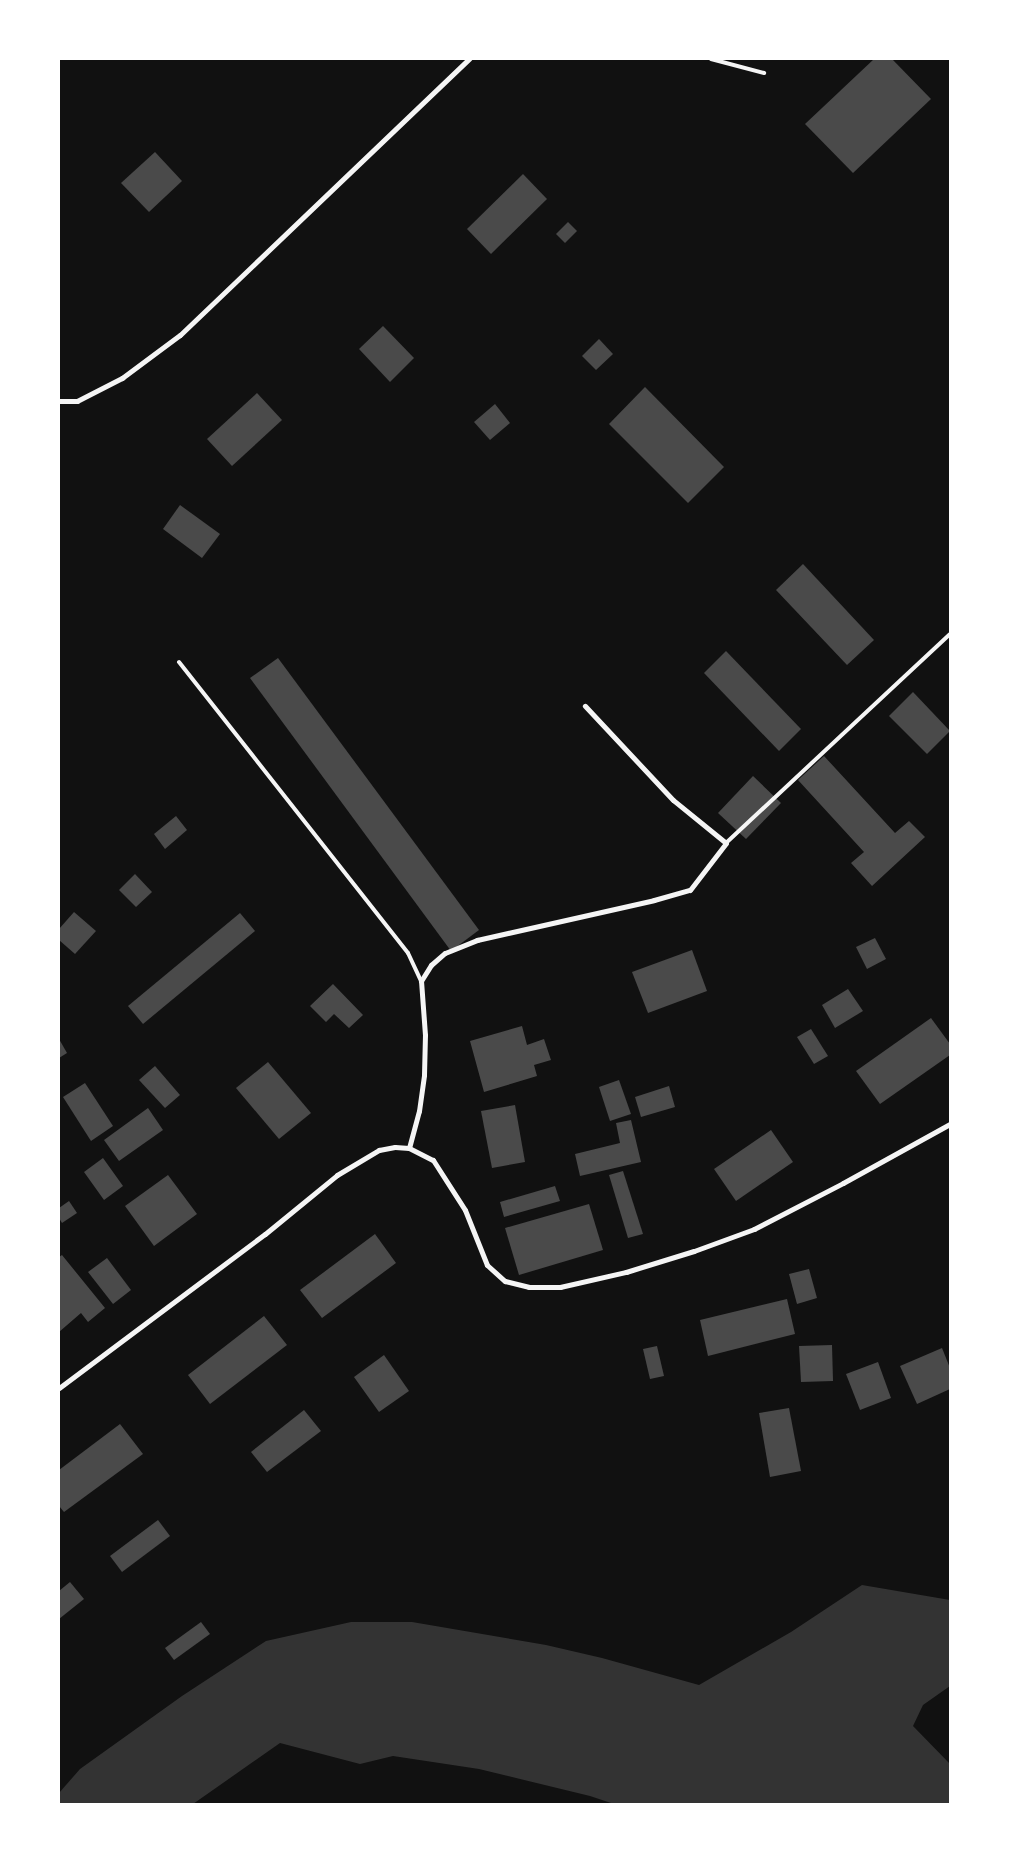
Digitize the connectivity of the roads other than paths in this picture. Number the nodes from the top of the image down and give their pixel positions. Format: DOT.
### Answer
graph roads {
  1 [pos="469,59"];
  2 [pos="711,59"];
  3 [pos="764,73"];
  4 [pos="59,401"];
  5 [pos="950,634"];
  6 [pos="179,662"];
  7 [pos="585,706"];
  8 [pos="726,844"];
  9 [pos="421,980"];
  10 [pos="950,1124"];
  11 [pos="409,1148"];
  12 [pos="59,1388"];
  1 -- 4 [label="street"];
  2 -- 3 [label="lane"];
  5 -- 8 [label="lane"];
  6 -- 9 [label="lane"];
  7 -- 8 [label="street"];
  8 -- 9 [label="street"];
  9 -- 11 [label="street"];
  10 -- 11 [label="street"];
  11 -- 12 [label="street"];
}
